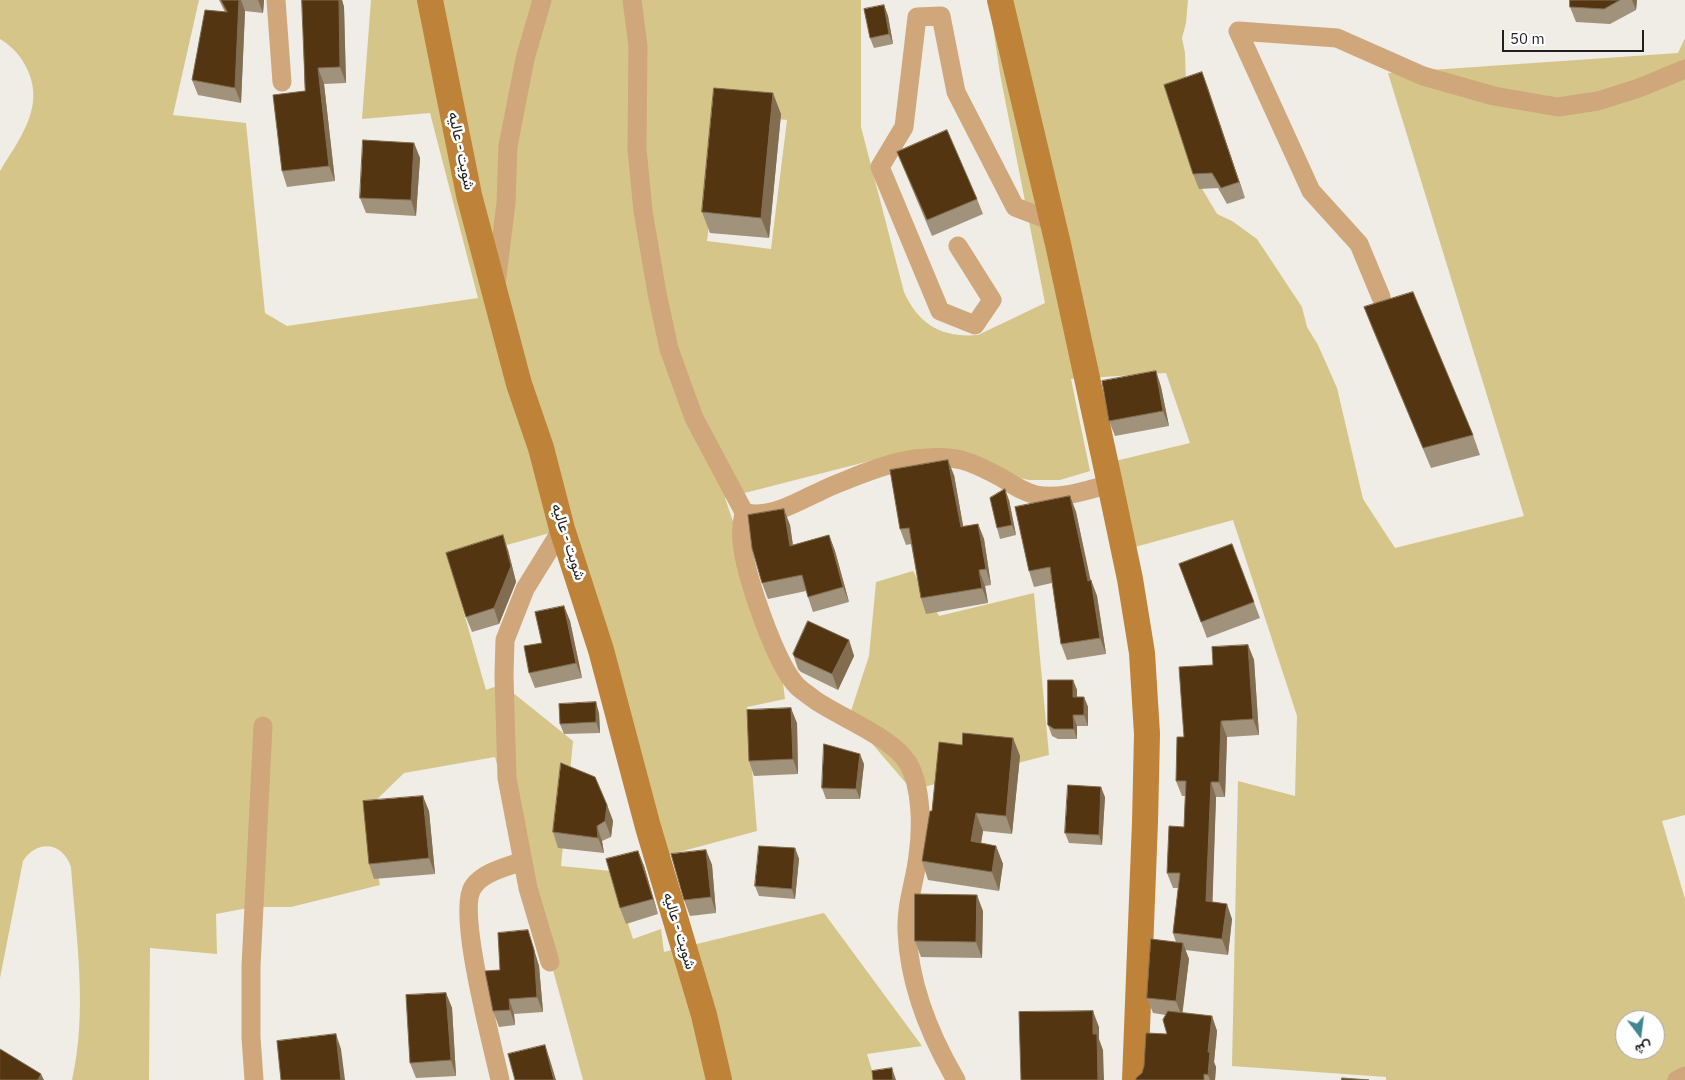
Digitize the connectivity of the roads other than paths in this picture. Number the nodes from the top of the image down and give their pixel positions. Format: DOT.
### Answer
graph roads {
  1 [pos="276,0"];
  2 [pos="430,0"];
  3 [pos="542,0"];
  4 [pos="632,0"];
  5 [pos="1000,0"];
  6 [pos="915,9"];
  7 [pos="1685,69"];
  8 [pos="282,82"];
  9 [pos="1052,221"];
  10 [pos="958,246"];
  11 [pos="495,293"];
  12 [pos="1381,297"];
  13 [pos="1110,484"];
  14 [pos="744,512"];
  15 [pos="562,529"];
  16 [pos="263,726"];
  17 [pos="524,861"];
  18 [pos="550,962"];
  19 [pos="1685,1076"];
  20 [pos="254,1080"];
  21 [pos="500,1080"];
  22 [pos="719,1080"];
  23 [pos="956,1080"];
  24 [pos="1135,1080"];
  25 [pos="1677,1080"];
  1 -- 8 [label="street"];
  2 -- 11 [label="street, شويت - عاليه"];
  3 -- 11 [label="street"];
  4 -- 14 [label="street"];
  5 -- 9 [label="street"];
  6 -- 9 [label="street"];
  6 -- 10 [label="street"];
  7 -- 12 [label="street"];
  9 -- 13 [label="street"];
  11 -- 15 [label="street, شويت - عاليه"];
  13 -- 14 [label="street"];
  13 -- 24 [label="street"];
  14 -- 23 [label="street"];
  15 -- 17 [label="street"];
  15 -- 22 [label="street, شويت - عاليه"];
  16 -- 20 [label="street"];
  17 -- 18 [label="street"];
  17 -- 21 [label="street"];
  19 -- 25 [label="street"];
}
